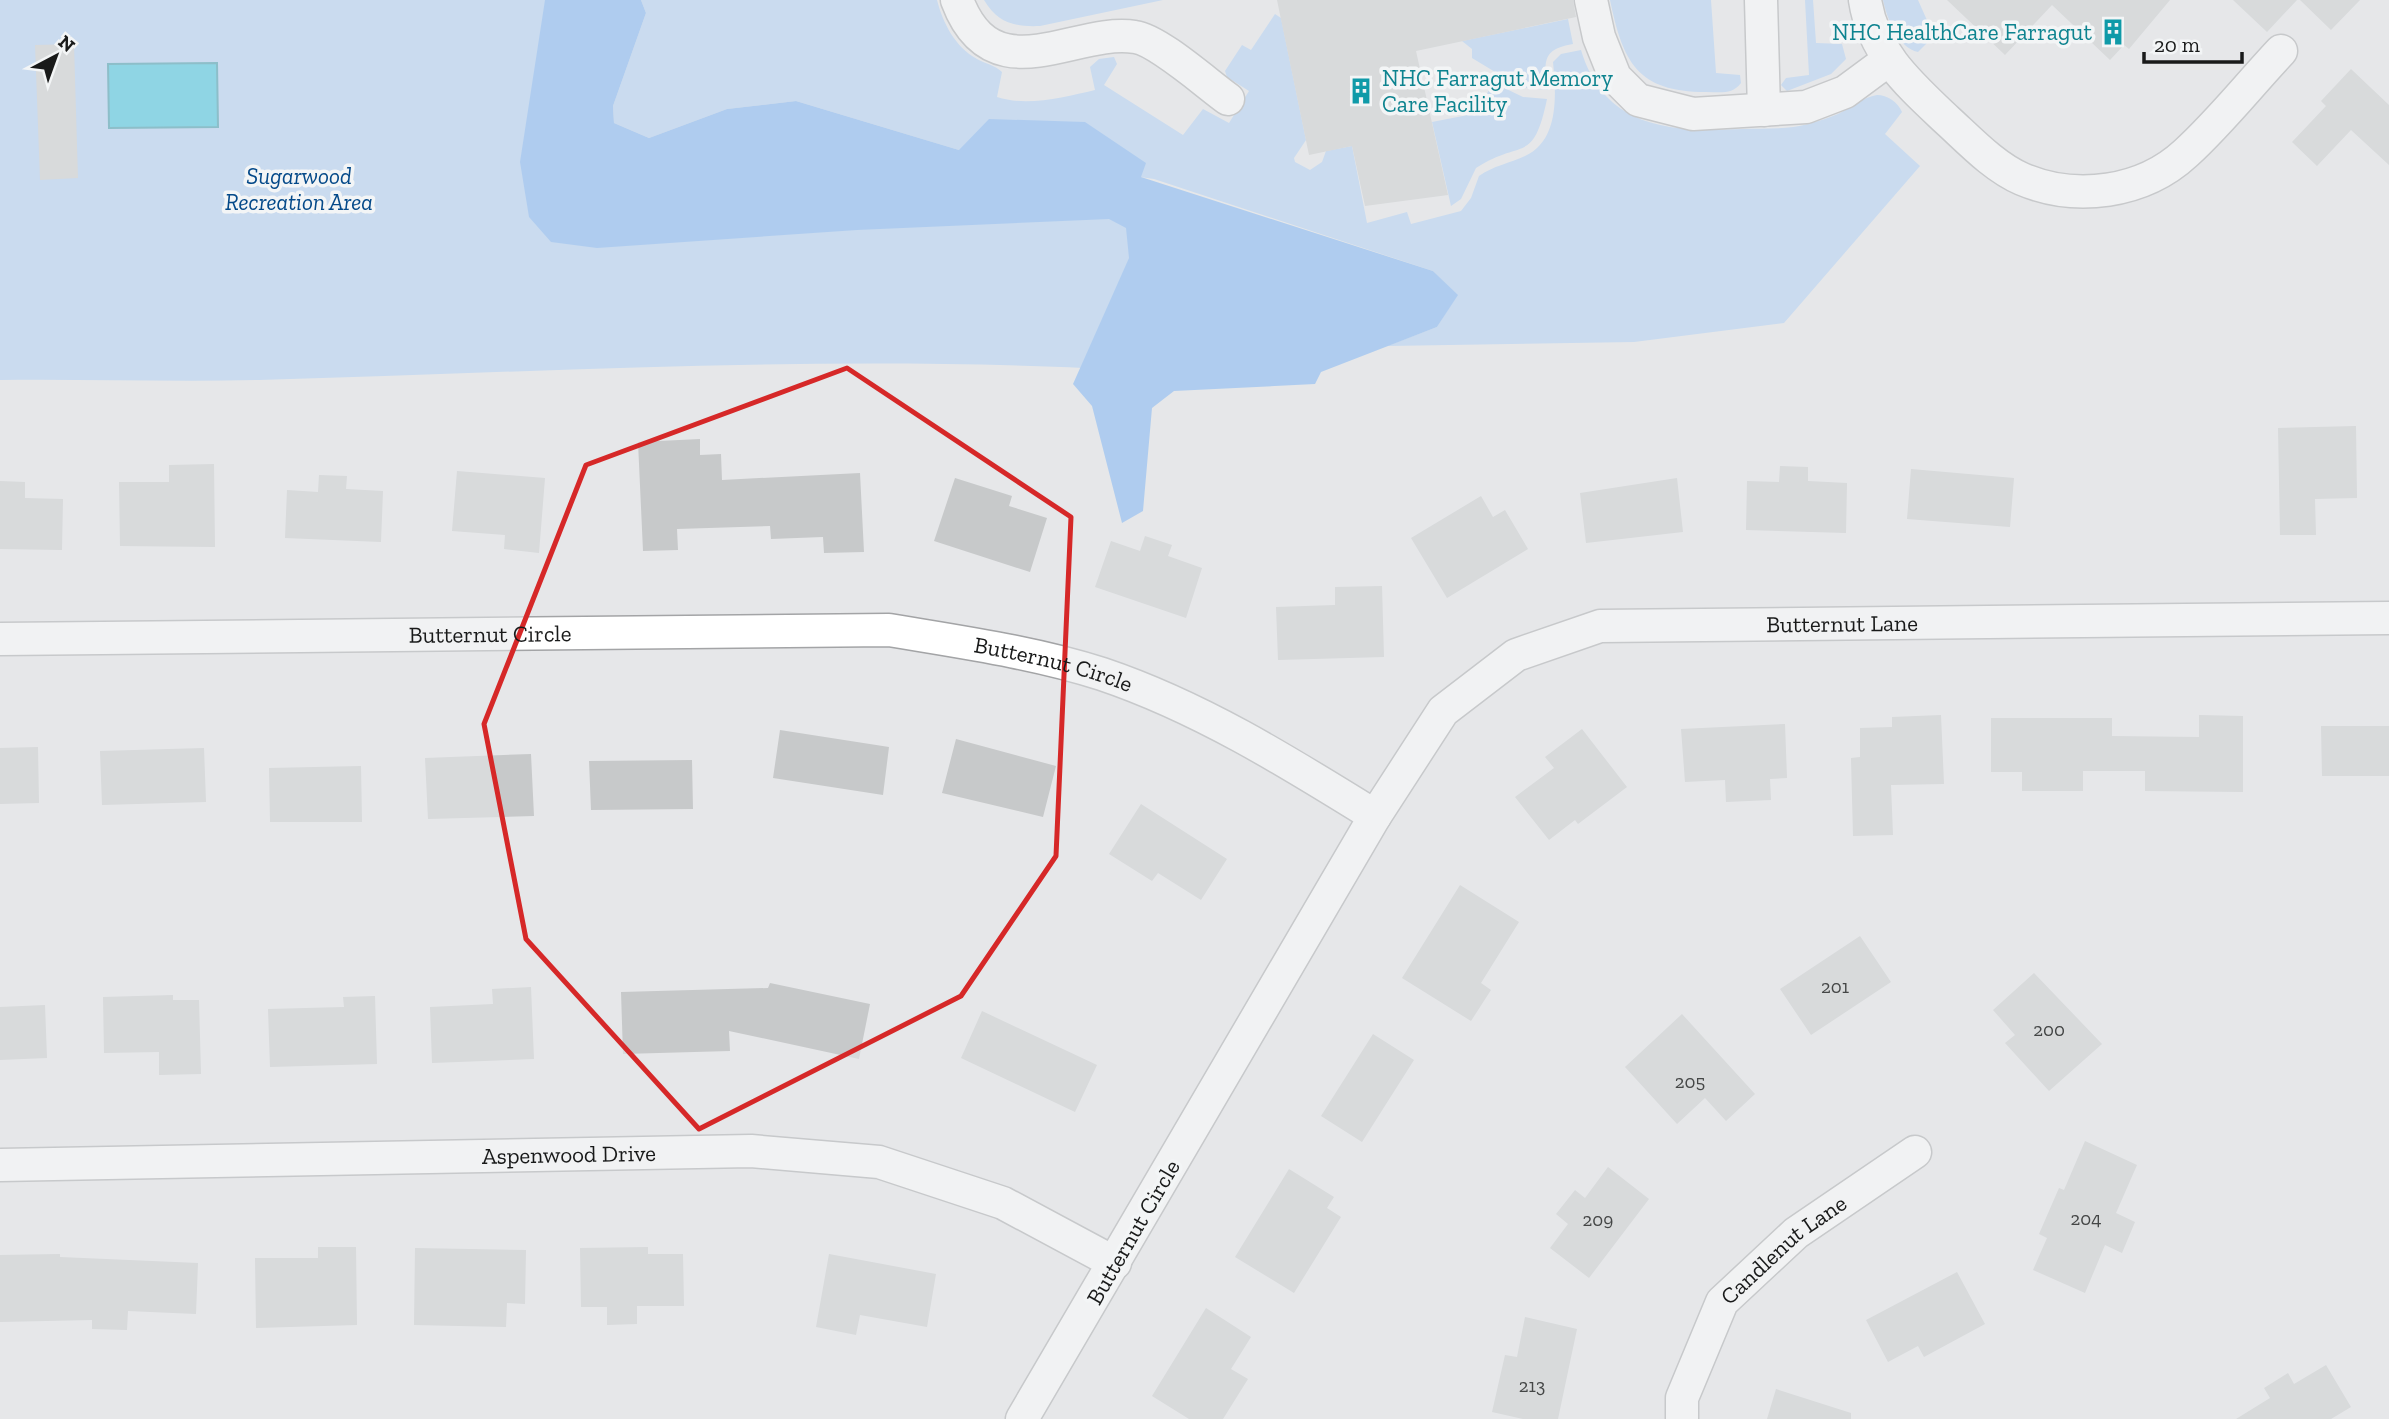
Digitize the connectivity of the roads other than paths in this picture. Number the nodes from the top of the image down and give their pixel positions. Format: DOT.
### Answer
graph roads {
  1 [pos="957,0"];
  2 [pos="1591,0"];
  3 [pos="1761,0"];
  4 [pos="1866,0"];
  5 [pos="2281,51"];
  6 [pos="1887,61"];
  7 [pos="1228,99"];
  8 [pos="1764,110"];
  9 [pos="2389,618"];
  10 [pos="0,639"];
  11 [pos="1375,816"];
  12 [pos="1915,1152"];
  13 [pos="0,1164"];
  14 [pos="1115,1263"];
  15 [pos="1022,1419"];
  16 [pos="1682,1419"];
  1 -- 7 [label="street"];
  2 -- 8 [label="street"];
  3 -- 8 [label="street"];
  4 -- 6 [label="street"];
  5 -- 6 [label="street"];
  6 -- 8 [label="street"];
  9 -- 11 [label="street, Butternut Lane"];
  10 -- 11 [label="street, Butternut Circle"];
  11 -- 14 [label="street, Butternut Circle"];
  12 -- 16 [label="street, Candlenut Lane"];
  13 -- 14 [label="street, Aspenwood Drive"];
  14 -- 15 [label="street, Butternut Circle"];
}
